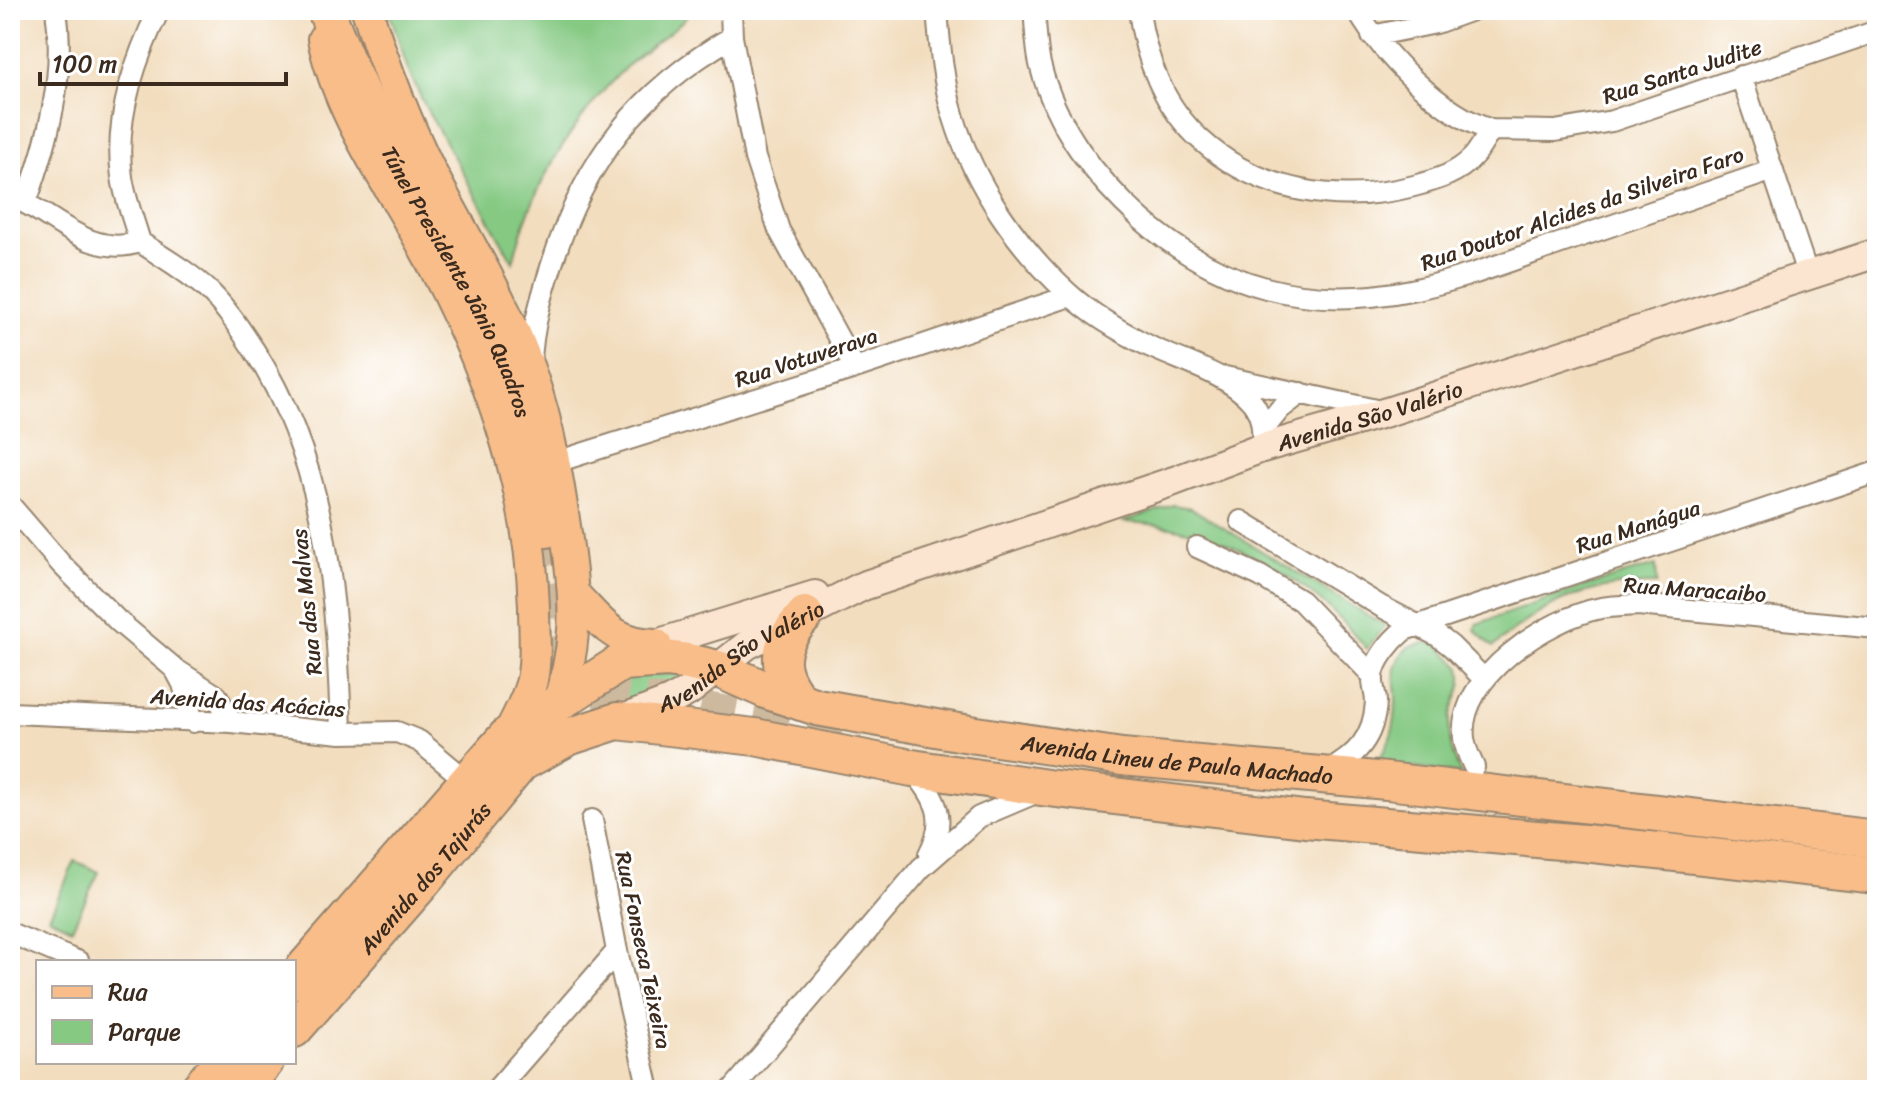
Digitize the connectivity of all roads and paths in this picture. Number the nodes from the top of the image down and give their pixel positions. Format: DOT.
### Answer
graph roads {
  1 [pos="56,10"];
  2 [pos="159,10"];
  3 [pos="316,10"];
  4 [pos="326,10"];
  5 [pos="333,10"];
  6 [pos="367,10"];
  7 [pos="731,10"];
  8 [pos="937,10"];
  9 [pos="1034,10"];
  10 [pos="1139,10"];
  11 [pos="1357,10"];
  12 [pos="1472,10"];
  13 [pos="1877,31"];
  14 [pos="1372,36"];
  15 [pos="732,37"];
  16 [pos="339,45"];
  17 [pos="1741,76"];
  18 [pos="1491,130"];
  19 [pos="1773,170"];
  20 [pos="18,199"];
  21 [pos="140,242"];
  22 [pos="1877,253"];
  23 [pos="1808,276"];
  24 [pos="1070,296"];
  25 [pos="541,299"];
  26 [pos="506,314"];
  27 [pos="855,368"];
  28 [pos="531,373"];
  29 [pos="1213,375"];
  30 [pos="1301,393"];
  31 [pos="1387,412"];
  32 [pos="1262,439"];
  33 [pos="556,462"];
  34 [pos="1877,472"];
  35 [pos="10,505"];
  36 [pos="1241,521"];
  37 [pos="546,529"];
  38 [pos="1197,547"];
  39 [pos="863,586"];
  40 [pos="574,594"];
  41 [pos="805,615"];
  42 [pos="1414,625"];
  43 [pos="1877,628"];
  44 [pos="535,643"];
  45 [pos="573,643"];
  46 [pos="656,644"];
  47 [pos="622,662"];
  48 [pos="175,669"];
  49 [pos="718,669"];
  50 [pos="1373,676"];
  51 [pos="1484,679"];
  52 [pos="809,704"];
  53 [pos="554,711"];
  54 [pos="10,713"];
  55 [pos="617,721"];
  56 [pos="193,722"];
  57 [pos="231,722"];
  58 [pos="341,733"];
  59 [pos="755,737"];
  60 [pos="861,739"];
  61 [pos="514,749"];
  62 [pos="1474,767"];
  63 [pos="912,768"];
  64 [pos="1321,776"];
  65 [pos="467,781"];
  66 [pos="1048,788"];
  67 [pos="1536,798"];
  68 [pos="1369,802"];
  69 [pos="592,820"];
  70 [pos="1468,834"];
  71 [pos="1877,839"];
  72 [pos="921,868"];
  73 [pos="1877,875"];
  74 [pos="10,933"];
  75 [pos="617,951"];
  76 [pos="74,960"];
  77 [pos="296,978"];
  78 [pos="296,1027"];
  79 [pos="220,1064"];
  80 [pos="263,1064"];
  81 [pos="198,1090"];
  82 [pos="241,1090"];
  83 [pos="496,1090"];
  84 [pos="649,1090"];
  85 [pos="732,1090"];
  1 -- 20 [label="street"];
  2 -- 21 [label="street"];
  3 -- 44 [label="main road"];
  4 -- 16 [label="highway, Túnel Presidente Jânio Quadros"];
  5 -- 16 [label="highway, Túnel Presidente Jânio Quadros"];
  6 -- 26 [label="main road"];
  7 -- 15 [label="street"];
  8 -- 24 [label="street"];
  9 -- 19 [label="street, Rua Doutor Alcides da Silveira Faro"];
  10 -- 18 [label="street"];
  11 -- 14 [label="street"];
  12 -- 14 [label="street"];
  13 -- 17 [label="street, Rua Santa Judite"];
  14 -- 18 [label="street"];
  15 -- 25 [label="street"];
  15 -- 27 [label="street"];
  16 -- 37 [label="highway, Túnel Presidente Jânio Quadros"];
  17 -- 18 [label="street, Rua Santa Judite"];
  17 -- 19 [label="street"];
  19 -- 23 [label="street"];
  20 -- 21 [label="street"];
  21 -- 58 [label="street, Rua das Malvas"];
  22 -- 23 [label="main road, Avenida São Valério"];
  23 -- 31 [label="main road, Avenida São Valério"];
  24 -- 27 [label="street, Rua Votuverava"];
  24 -- 29 [label="street"];
  25 -- 26 [label="street"];
  25 -- 28 [label="street"];
  26 -- 28 [label="main road"];
  27 -- 33 [label="street, Rua Votuverava"];
  28 -- 33 [label="main road"];
  29 -- 30 [label="street"];
  29 -- 32 [label="street"];
  30 -- 31 [label="street"];
  30 -- 32 [label="street"];
  31 -- 32 [label="main road, Avenida São Valério"];
  32 -- 39 [label="main road, Avenida São Valério"];
  33 -- 40 [label="main road"];
  34 -- 42 [label="street, Rua Manágua"];
  35 -- 48 [label="street"];
  36 -- 42 [label="street"];
  38 -- 50 [label="street"];
  39 -- 41 [label="main road, Avenida São Valério"];
  39 -- 46 [label="main road, Avenida São Valério"];
  40 -- 45 [label="main road"];
  40 -- 46 [label="main road"];
  41 -- 49 [label="main road, Avenida São Valério"];
  41 -- 52 [label="highway"];
  42 -- 50 [label="street"];
  42 -- 51 [label="street"];
  43 -- 51 [label="street, Rua Maracaibo"];
  44 -- 45 [label="main road"];
  44 -- 61 [label="main road"];
  45 -- 53 [label="main road"];
  46 -- 47 [label="main road, Avenida São Valério"];
  47 -- 49 [label="highway, Avenida Lineu de Paula Machado"];
  47 -- 53 [label="highway, Avenida Lineu de Paula Machado"];
  48 -- 56 [label="street"];
  48 -- 57 [label="street"];
  49 -- 52 [label="highway, Avenida Lineu de Paula Machado"];
  49 -- 55 [label="main road, Avenida São Valério"];
  50 -- 64 [label="street"];
  51 -- 62 [label="street, Rua Maracaibo"];
  52 -- 59 [label="highway"];
  52 -- 64 [label="highway, Avenida Lineu de Paula Machado"];
  53 -- 61 [label="highway, Avenida Lineu de Paula Machado"];
  54 -- 56 [label="street, Avenida das Acácias"];
  55 -- 59 [label="highway, Avenida Lineu de Paula Machado"];
  55 -- 61 [label="highway, Avenida Lineu de Paula Machado"];
  56 -- 57 [label="street, Avenida das Acácias"];
  57 -- 58 [label="street, Avenida das Acácias"];
  58 -- 65 [label="street, Avenida das Acácias"];
  59 -- 63 [label="highway, Avenida Lineu de Paula Machado"];
  60 -- 68 [label="highway"];
  61 -- 65 [label="highway, Avenida dos Tajurás"];
  61 -- 78 [label="highway, Avenida dos Tajurás"];
  63 -- 66 [label="highway, Avenida Lineu de Paula Machado"];
  63 -- 72 [label="street"];
  64 -- 67 [label="highway, Avenida Lineu de Paula Machado"];
  65 -- 77 [label="highway, Avenida dos Tajurás"];
  66 -- 70 [label="highway, Avenida Lineu de Paula Machado"];
  66 -- 72 [label="street"];
  67 -- 68 [label="highway"];
  67 -- 71 [label="highway, Avenida Lineu de Paula Machado"];
  68 -- 70 [label="highway"];
  69 -- 75 [label="street, Rua Fonseca Teixeira"];
  70 -- 73 [label="highway, Avenida Lineu de Paula Machado"];
  72 -- 85 [label="street"];
  74 -- 76 [label="street"];
  75 -- 83 [label="street"];
  75 -- 84 [label="street, Rua Fonseca Teixeira"];
  79 -- 81 [label="highway"];
  80 -- 82 [label="highway"];
}
